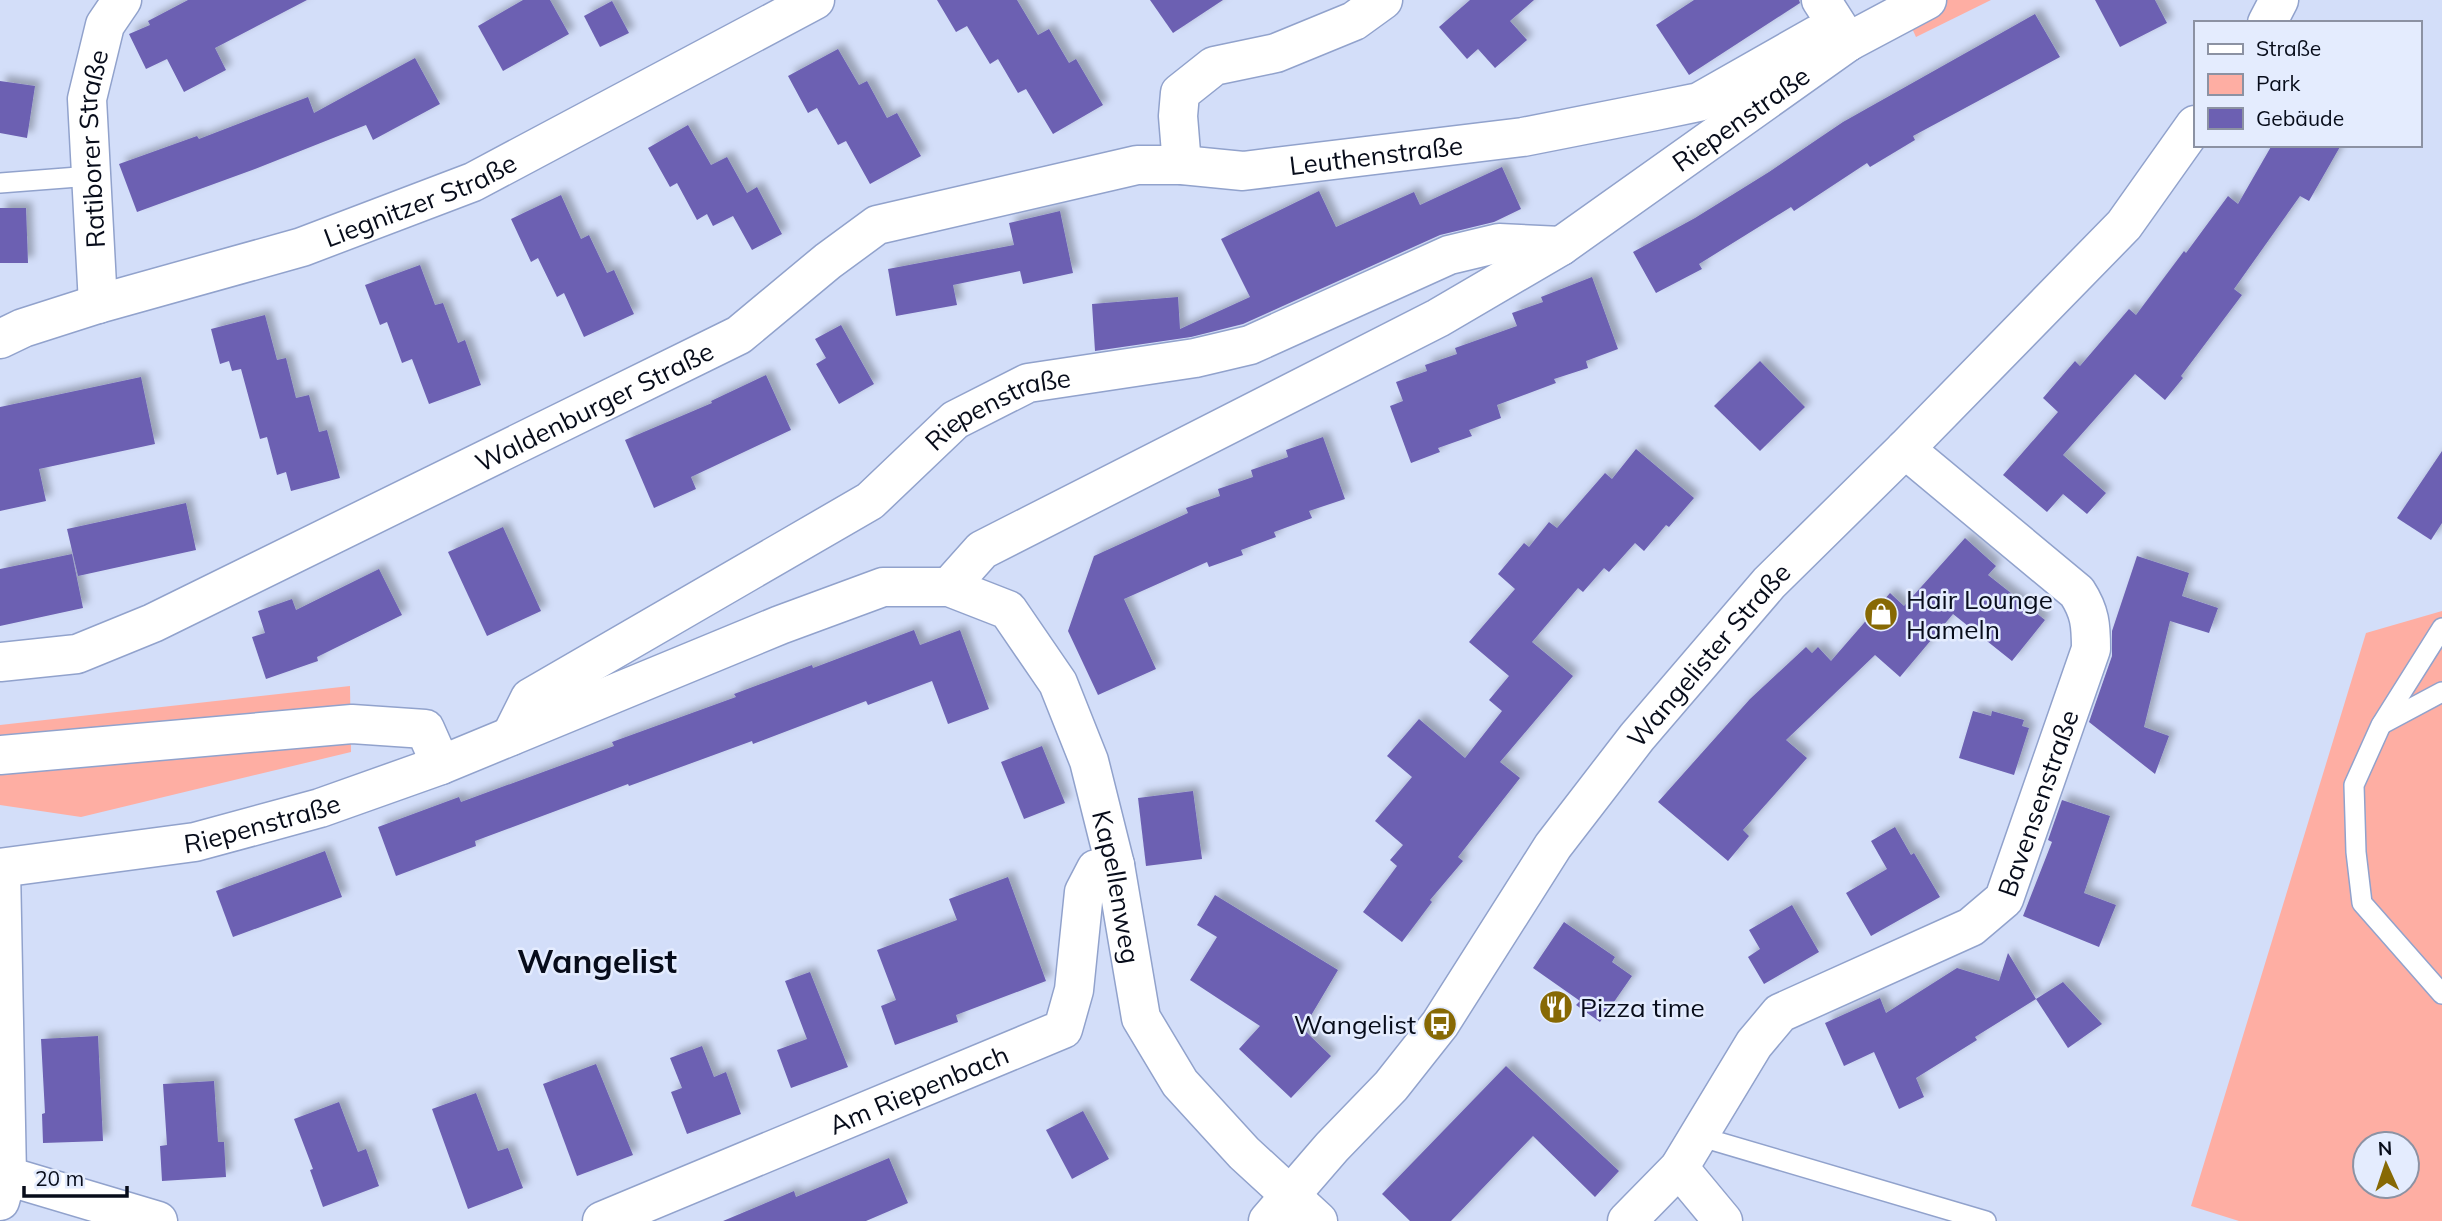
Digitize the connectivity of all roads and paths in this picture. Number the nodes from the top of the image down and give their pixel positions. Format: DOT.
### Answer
graph roads {
  1 [pos="122,0"];
  2 [pos="816,0"];
  3 [pos="1383,0"];
  4 [pos="1821,0"];
  5 [pos="1927,0"];
  6 [pos="2279,0"];
  7 [pos="2268,21"];
  8 [pos="1848,42"];
  9 [pos="2194,126"];
  10 [pos="1182,165"];
  11 [pos="91,176"];
  12 [pos="0,183"];
  13 [pos="1561,246"];
  14 [pos="98,304"];
  15 [pos="0,339"];
  16 [pos="1905,449"];
  17 [pos="949,587"];
  18 [pos="2442,628"];
  19 [pos="0,662"];
  20 [pos="2442,692"];
  21 [pos="2381,725"];
  22 [pos="511,736"];
  23 [pos="0,755"];
  24 [pos="441,765"];
  25 [pos="0,862"];
  26 [pos="1115,865"];
  27 [pos="2442,994"];
  28 [pos="1688,1152"];
  29 [pos="4,1188"];
  30 [pos="1279,1208"];
  31 [pos="158,1221"];
  32 [pos="602,1221"];
  33 [pos="1318,1221"];
  34 [pos="1627,1221"];
  35 [pos="1723,1221"];
  36 [pos="1986,1221"];
  1 -- 11 [label="street, Ratiborer Straße"];
  2 -- 14 [label="street, Liegnitzer Straße"];
  3 -- 10 [label="street"];
  4 -- 8 [label="street"];
  5 -- 8 [label="street, Riepenstraße"];
  6 -- 7 [label="street"];
  8 -- 10 [label="street, Leuthenstraße"];
  8 -- 13 [label="street, Riepenstraße"];
  9 -- 16 [label="street, Wangelister Straße"];
  10 -- 19 [label="street, Waldenburger Straße"];
  11 -- 12 [label="lane"];
  11 -- 14 [label="street, Ratiborer Straße"];
  13 -- 17 [label="street, Riepenstraße"];
  13 -- 22 [label="street, Riepenstraße"];
  14 -- 15 [label="street, Liegnitzer Straße"];
  16 -- 28 [label="street, Bavensenstraße"];
  16 -- 30 [label="street, Wangelister Straße"];
  17 -- 22 [label="street, Riepenstraße"];
  17 -- 26 [label="street, Kapellenweg"];
  18 -- 21 [label="lane"];
  20 -- 21 [label="lane"];
  21 -- 27 [label="lane"];
  22 -- 24 [label="street, Riepenstraße"];
  23 -- 24 [label="street"];
  24 -- 25 [label="street, Riepenstraße"];
  25 -- 29 [label="street"];
  26 -- 30 [label="street, Kapellenweg"];
  26 -- 32 [label="street, Am Riepenbach"];
  28 -- 34 [label="street, Bavensenstraße"];
  28 -- 35 [label="street"];
  28 -- 36 [label="lane"];
  29 -- 31 [label="street"];
  30 -- 33 [label="street, Kapellenweg"];
}
